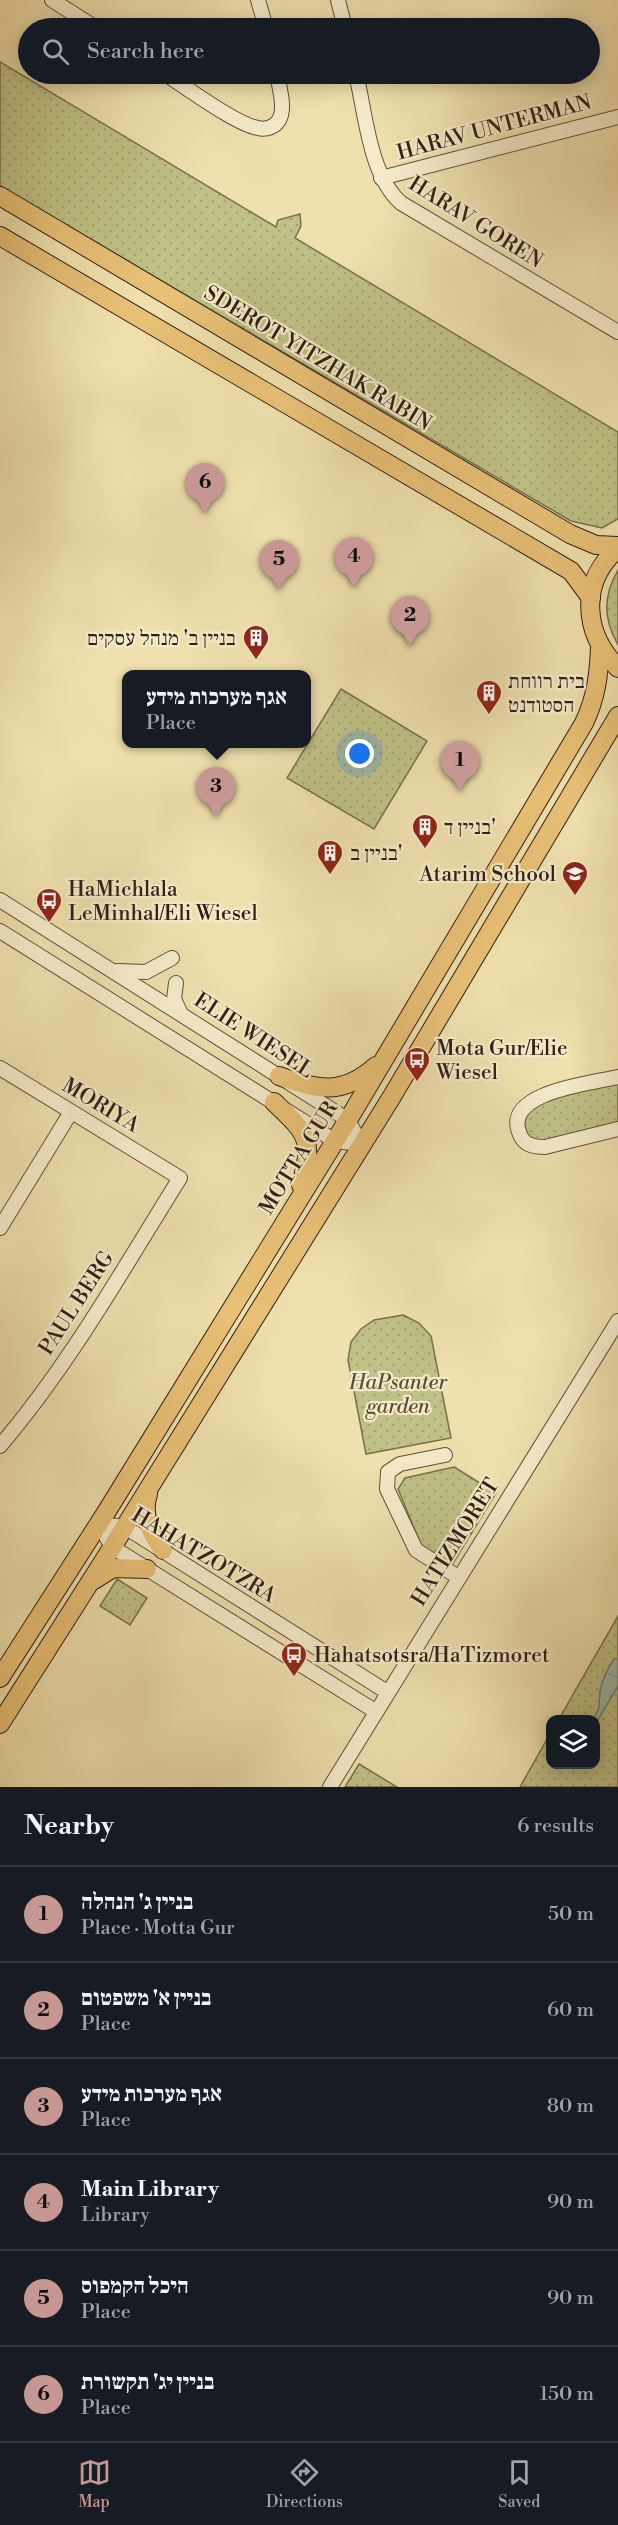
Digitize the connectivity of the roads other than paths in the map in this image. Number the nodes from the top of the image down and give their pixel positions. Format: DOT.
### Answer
graph roads {
  1 [pos="52,0"];
  2 [pos="258,0"];
  3 [pos="338,0"];
  4 [pos="80,18"];
  5 [pos="263,18"];
  6 [pos="342,18"];
  7 [pos="181,84"];
  8 [pos="278,84"];
  9 [pos="358,84"];
  10 [pos="618,117"];
  11 [pos="381,178"];
  12 [pos="0,196"];
  13 [pos="0,236"];
  14 [pos="618,332"];
  15 [pos="618,547"];
  16 [pos="591,598"];
  17 [pos="600,646"];
  18 [pos="618,668"];
  19 [pos="618,716"];
  20 [pos="0,900"];
  21 [pos="0,931"];
  22 [pos="172,958"];
  23 [pos="115,971"];
  24 [pos="176,983"];
  25 [pos="180,1012"];
  26 [pos="386,1057"];
  27 [pos="0,1068"];
  28 [pos="279,1076"];
  29 [pos="618,1077"];
  30 [pos="274,1102"];
  31 [pos="71,1112"];
  32 [pos="348,1120"];
  33 [pos="618,1129"];
  34 [pos="335,1141"];
  35 [pos="362,1144"];
  36 [pos="180,1178"];
  37 [pos="296,1204"];
  38 [pos="0,1227"];
  39 [pos="618,1321"];
  40 [pos="0,1446"];
  41 [pos="445,1455"];
  42 [pos="152,1483"];
  43 [pos="99,1524"];
  44 [pos="125,1527"];
  45 [pos="112,1547"];
  46 [pos="163,1550"];
  47 [pos="147,1569"];
  48 [pos="458,1578"];
  49 [pos="88,1585"];
  50 [pos="0,1678"];
  51 [pos="387,1692"];
  52 [pos="375,1711"];
  53 [pos="0,1724"];
  54 [pos="330,1787"];
  1 -- 4 [label="street"];
  2 -- 5 [label="street"];
  3 -- 6 [label="street"];
  7 -- 8 [label="street"];
  9 -- 11 [label="street, HARAV GOREN"];
  10 -- 11 [label="street, HARAV UNTERMAN"];
  11 -- 14 [label="street, HARAV GOREN"];
  12 -- 15 [label="main road, SDEROT YITZHAK RABIN"];
  13 -- 16 [label="main road"];
  15 -- 16 [label="main road"];
  16 -- 17 [label="main road"];
  17 -- 18 [label="main road"];
  17 -- 26 [label="main road, MOTTA GUR"];
  19 -- 35 [label="main road"];
  20 -- 23 [label="street, ELIE WIESEL"];
  21 -- 30 [label="street"];
  22 -- 23 [label="street"];
  23 -- 25 [label="street, ELIE WIESEL"];
  24 -- 25 [label="street"];
  25 -- 28 [label="street, ELIE WIESEL"];
  26 -- 28 [label="main road"];
  26 -- 32 [label="main road, MOTTA GUR"];
  27 -- 31 [label="street, MORIYA"];
  28 -- 32 [label="street, ELIE WIESEL"];
  29 -- 33 [label="street"];
  30 -- 34 [label="street"];
  30 -- 37 [label="main road"];
  31 -- 36 [label="street, MORIYA"];
  31 -- 38 [label="street"];
  32 -- 34 [label="main road, MOTTA GUR"];
  32 -- 35 [label="street, ELIE WIESEL"];
  34 -- 35 [label="street"];
  34 -- 37 [label="main road, MOTTA GUR"];
  35 -- 42 [label="main road"];
  36 -- 40 [label="street, PAUL BERG"];
  37 -- 43 [label="main road, MOTTA GUR"];
  39 -- 48 [label="street, HATIZMORET"];
  41 -- 48 [label="street"];
  42 -- 44 [label="main road"];
  42 -- 46 [label="main road"];
  43 -- 44 [label="street, HAHATZOTZRA"];
  43 -- 45 [label="street, HAHATZOTZRA"];
  43 -- 50 [label="main road, MOTTA GUR"];
  44 -- 45 [label="main road"];
  44 -- 46 [label="street, HAHATZOTZRA"];
  45 -- 47 [label="street, HAHATZOTZRA"];
  45 -- 49 [label="main road"];
  46 -- 51 [label="street, HAHATZOTZRA"];
  47 -- 49 [label="main road"];
  47 -- 52 [label="street, HAHATZOTZRA"];
  48 -- 51 [label="street, HATIZMORET"];
  49 -- 53 [label="main road"];
  51 -- 52 [label="street, HATIZMORET"];
  52 -- 54 [label="street, HATIZMORET"];
}
